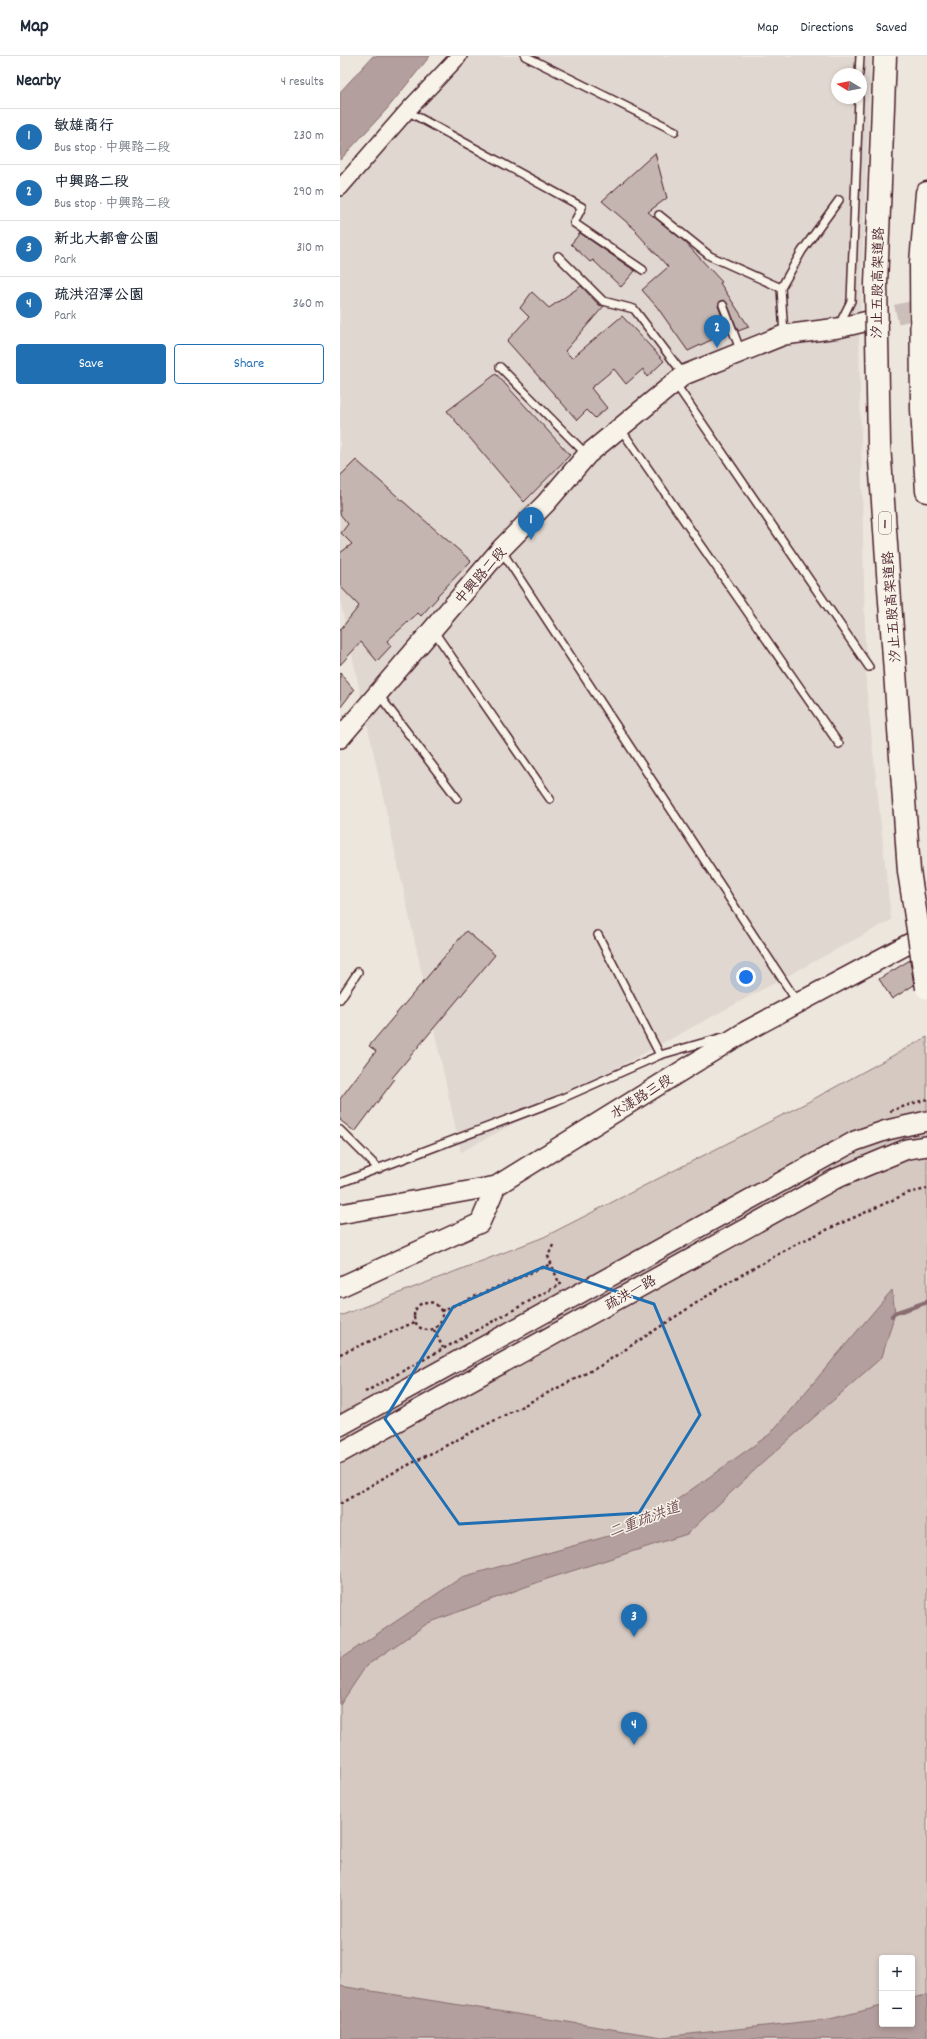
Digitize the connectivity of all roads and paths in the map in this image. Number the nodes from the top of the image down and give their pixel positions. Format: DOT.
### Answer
graph roads {
  1 [pos="460,56"];
  2 [pos="525,56"];
  3 [pos="860,56"];
  4 [pos="885,56"];
  5 [pos="860,68"];
  6 [pos="859,104"];
  7 [pos="407,111"];
  8 [pos="675,131"];
  9 [pos="340,188"];
  10 [pos="927,193"];
  11 [pos="839,200"];
  12 [pos="659,216"];
  13 [pos="558,256"];
  14 [pos="643,270"];
  15 [pos="781,288"];
  16 [pos="723,305"];
  17 [pos="868,321"];
  18 [pos="838,328"];
  19 [pos="784,335"];
  20 [pos="741,352"];
  21 [pos="500,367"];
  22 [pos="680,379"];
  23 [pos="620,428"];
  24 [pos="587,455"];
  25 [pos="927,491"];
  26 [pos="501,549"];
  27 [pos="433,629"];
  28 [pos="869,667"];
  29 [pos="378,694"];
  30 [pos="340,738"];
  31 [pos="839,744"];
  32 [pos="457,798"];
  33 [pos="550,799"];
  34 [pos="927,934"];
  35 [pos="598,935"];
  36 [pos="358,972"];
  37 [pos="927,988"];
  38 [pos="340,999"];
  39 [pos="798,1003"];
  40 [pos="746,1031"];
  41 [pos="660,1055"];
  42 [pos="927,1121"];
  43 [pos="340,1130"];
  44 [pos="927,1146"];
  45 [pos="379,1169"];
  46 [pos="340,1183"];
  47 [pos="496,1186"];
  48 [pos="927,1189"];
  49 [pos="340,1214"];
  50 [pos="553,1245"];
  51 [pos="551,1264"];
  52 [pos="559,1283"];
  53 [pos="340,1287"];
  54 [pos="442,1311"];
  55 [pos="415,1322"];
  56 [pos="434,1330"];
  57 [pos="443,1348"];
  58 [pos="340,1354"];
  59 [pos="340,1426"];
  60 [pos="340,1453"];
  61 [pos="340,1504"];
  1 -- 7 [label="street"];
  2 -- 8 [label="lane"];
  3 -- 5 [label="lane"];
  4 -- 37 [label="highway, 汐止五股高架道路 / 1, bridge"];
  6 -- 18 [label="lane"];
  7 -- 9 [label="street"];
  7 -- 14 [label="lane"];
  10 -- 25 [label="highway"];
  11 -- 15 [label="lane"];
  12 -- 15 [label="lane"];
  13 -- 22 [label="lane"];
  15 -- 19 [label="lane"];
  16 -- 20 [label="lane"];
  17 -- 18 [label="street, 中興路二段"];
  18 -- 19 [label="street, 中興路二段"];
  19 -- 20 [label="street, 中興路二段"];
  20 -- 22 [label="street, 中興路二段"];
  21 -- 24 [label="lane"];
  22 -- 23 [label="street, 中興路二段"];
  22 -- 28 [label="lane"];
  23 -- 24 [label="street, 中興路二段"];
  23 -- 31 [label="lane"];
  24 -- 26 [label="street, 中興路二段"];
  26 -- 27 [label="street, 中興路二段"];
  26 -- 39 [label="lane"];
  27 -- 29 [label="street, 中興路二段"];
  27 -- 33 [label="lane"];
  29 -- 30 [label="street, 中興路二段"];
  29 -- 32 [label="lane"];
  34 -- 39 [label="street, 水漾路三段"];
  35 -- 41 [label="lane"];
  36 -- 38 [label="lane"];
  39 -- 40 [label="street, 水漾路三段"];
  40 -- 41 [label="lane"];
  40 -- 47 [label="street, 水漾路三段"];
  41 -- 45 [label="lane"];
  42 -- 59 [label="street, 疏洪一路"];
  43 -- 45 [label="lane"];
  44 -- 60 [label="street, 疏洪一路"];
  45 -- 46 [label="lane"];
  47 -- 49 [label="street, 水漾路三段"];
  47 -- 53 [label="street"];
  48 -- 61 [label="path"];
  50 -- 51 [label="path"];
  51 -- 52 [label="path"];
  51 -- 54 [label="path"];
  54 -- 55 [label="path"];
  54 -- 56 [label="path"];
  55 -- 56 [label="path"];
  55 -- 58 [label="path"];
  56 -- 57 [label="path"];
}
